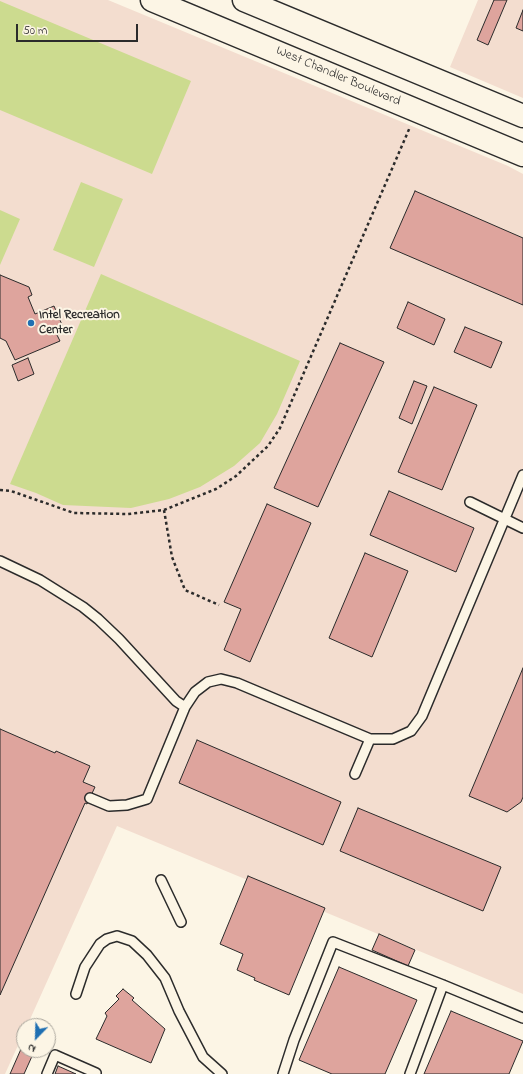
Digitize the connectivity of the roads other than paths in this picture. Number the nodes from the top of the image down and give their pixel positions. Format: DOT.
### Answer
graph roads {
  1 [pos="152,0"];
  2 [pos="244,0"];
  3 [pos="523,116"];
  4 [pos="523,155"];
  5 [pos="523,475"];
  6 [pos="470,502"];
  7 [pos="504,518"];
  8 [pos="523,528"];
  9 [pos="0,561"];
  10 [pos="185,707"];
  11 [pos="370,739"];
  12 [pos="355,774"];
  13 [pos="90,798"];
  14 [pos="161,880"];
  15 [pos="181,922"];
  16 [pos="443,985"];
  17 [pos="76,994"];
  18 [pos="523,1018"];
  19 [pos="47,1074"];
  20 [pos="95,1074"];
  21 [pos="222,1074"];
  22 [pos="283,1074"];
  23 [pos="410,1074"];
  1 -- 4 [label="main road, West Chandler Boulevard"];
  2 -- 3 [label="main road"];
  5 -- 7 [label="lane"];
  6 -- 7 [label="lane"];
  7 -- 8 [label="lane"];
  7 -- 11 [label="lane"];
  9 -- 10 [label="lane"];
  10 -- 11 [label="lane"];
  10 -- 13 [label="lane"];
  11 -- 12 [label="lane"];
  14 -- 15 [label="lane"];
  16 -- 18 [label="lane"];
  16 -- 22 [label="lane"];
  16 -- 23 [label="lane"];
  17 -- 21 [label="lane"];
  19 -- 20 [label="lane"];
}
